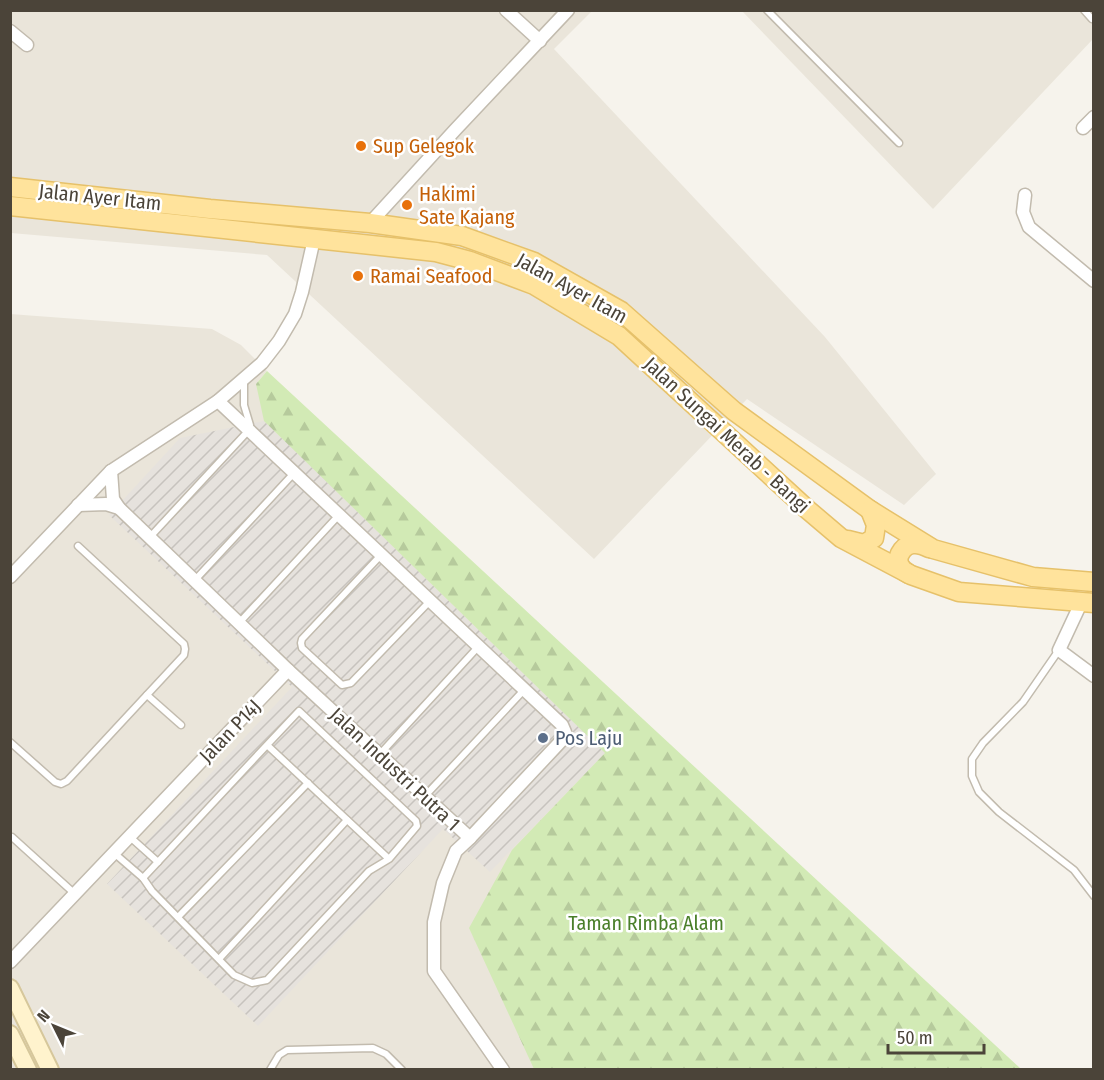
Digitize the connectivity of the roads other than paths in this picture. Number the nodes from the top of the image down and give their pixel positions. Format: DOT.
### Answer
graph roads {
  1 [pos="506,10"];
  2 [pos="568,10"];
  3 [pos="767,10"];
  4 [pos="1084,10"];
  5 [pos="1092,19"];
  6 [pos="10,31"];
  7 [pos="540,41"];
  8 [pos="27,45"];
  9 [pos="1094,117"];
  10 [pos="1083,128"];
  11 [pos="899,142"];
  12 [pos="10,187"];
  13 [pos="1025,195"];
  14 [pos="10,206"];
  15 [pos="370,224"];
  16 [pos="315,239"];
  17 [pos="368,244"];
  18 [pos="1094,281"];
  19 [pos="244,380"];
  20 [pos="218,401"];
  21 [pos="249,430"];
  22 [pos="111,471"];
  23 [pos="294,473"];
  24 [pos="78,505"];
  25 [pos="119,508"];
  26 [pos="870,510"];
  27 [pos="339,515"];
  28 [pos="150,538"];
  29 [pos="841,538"];
  30 [pos="78,546"];
  31 [pos="933,549"];
  32 [pos="381,555"];
  33 [pos="911,575"];
  34 [pos="10,577"];
  35 [pos="194,580"];
  36 [pos="1094,582"];
  37 [pos="430,601"];
  38 [pos="1087,603"];
  39 [pos="239,623"];
  40 [pos="478,647"];
  41 [pos="1059,650"];
  42 [pos="288,670"];
  43 [pos="1094,676"];
  44 [pos="524,690"];
  45 [pos="147,695"];
  46 [pos="181,725"];
  47 [pos="10,742"];
  48 [pos="267,745"];
  49 [pos="380,754"];
  50 [pos="308,783"];
  51 [pos="425,796"];
  52 [pos="347,820"];
  53 [pos="11,836"];
  54 [pos="130,837"];
  55 [pos="470,838"];
  56 [pos="114,853"];
  57 [pos="389,859"];
  58 [pos="158,862"];
  59 [pos="143,878"];
  60 [pos="75,894"];
  61 [pos="1094,896"];
  62 [pos="178,917"];
  63 [pos="219,959"];
  64 [pos="10,962"];
  65 [pos="10,988"];
  66 [pos="10,1034"];
  67 [pos="28,1070"];
  68 [pos="50,1070"];
  69 [pos="270,1070"];
  70 [pos="402,1070"];
  71 [pos="503,1070"];
  1 -- 7 [label="street"];
  2 -- 7 [label="street"];
  3 -- 11 [label="lane"];
  4 -- 5 [label="lane"];
  6 -- 8 [label="street"];
  7 -- 15 [label="street"];
  9 -- 10 [label="street"];
  12 -- 15 [label="main road, Jalan Ayer Itam"];
  13 -- 18 [label="street"];
  14 -- 16 [label="main road, Jalan Ayer Itam"];
  15 -- 26 [label="main road, Jalan Ayer Itam"];
  16 -- 17 [label="main road, Jalan Ayer Itam"];
  16 -- 19 [label="street"];
  17 -- 29 [label="main road, Jalan Sungai Merab - Bangi"];
  19 -- 20 [label="street"];
  19 -- 21 [label="lane"];
  20 -- 21 [label="street, Jalan Industri Putra 1"];
  20 -- 22 [label="street"];
  21 -- 23 [label="street, Jalan Industri Putra 1"];
  21 -- 28 [label="lane"];
  22 -- 24 [label="street"];
  22 -- 25 [label="street"];
  23 -- 27 [label="street, Jalan Industri Putra 1"];
  23 -- 35 [label="lane"];
  24 -- 25 [label="street"];
  24 -- 34 [label="street"];
  25 -- 28 [label="street"];
  26 -- 29 [label="main road"];
  26 -- 31 [label="main road, Jalan Ayer Itam"];
  27 -- 32 [label="street, Jalan Industri Putra 1"];
  27 -- 39 [label="lane"];
  28 -- 35 [label="street"];
  29 -- 33 [label="main road, Jalan Sungai Merab - Bangi"];
  30 -- 45 [label="lane"];
  31 -- 33 [label="main road"];
  31 -- 36 [label="main road, Jalan Ayer Itam"];
  32 -- 37 [label="street, Jalan Industri Putra 1"];
  32 -- 37 [label="lane, Jalan Industri Putra 1"];
  33 -- 38 [label="main road, Jalan Sungai Merab - Bangi"];
  35 -- 39 [label="street"];
  37 -- 40 [label="street, Jalan Industri Putra 1"];
  38 -- 41 [label="street"];
  39 -- 42 [label="street"];
  40 -- 44 [label="street, Jalan Industri Putra 1"];
  40 -- 49 [label="lane"];
  41 -- 43 [label="street"];
  41 -- 61 [label="lane"];
  42 -- 49 [label="street, Jalan Industri Putra 1"];
  42 -- 54 [label="street, Jalan P14J"];
  44 -- 51 [label="lane"];
  44 -- 55 [label="street, Jalan Industri Putra 1"];
  45 -- 46 [label="lane"];
  45 -- 47 [label="lane"];
  48 -- 50 [label="lane"];
  48 -- 57 [label="lane"];
  48 -- 58 [label="lane"];
  49 -- 51 [label="street, Jalan Industri Putra 1"];
  50 -- 52 [label="lane"];
  50 -- 62 [label="lane"];
  51 -- 55 [label="street, Jalan Industri Putra 1"];
  52 -- 57 [label="lane"];
  52 -- 63 [label="lane"];
  53 -- 60 [label="lane"];
  54 -- 56 [label="street, Jalan P14J"];
  54 -- 58 [label="lane"];
  55 -- 71 [label="street"];
  56 -- 59 [label="lane"];
  56 -- 60 [label="street, Jalan P14J"];
  57 -- 63 [label="lane"];
  58 -- 59 [label="lane"];
  59 -- 62 [label="lane"];
  60 -- 64 [label="street, Jalan P14J"];
  62 -- 63 [label="lane"];
  65 -- 68 [label="main road"];
  66 -- 67 [label="main road"];
  69 -- 70 [label="lane"];
}
